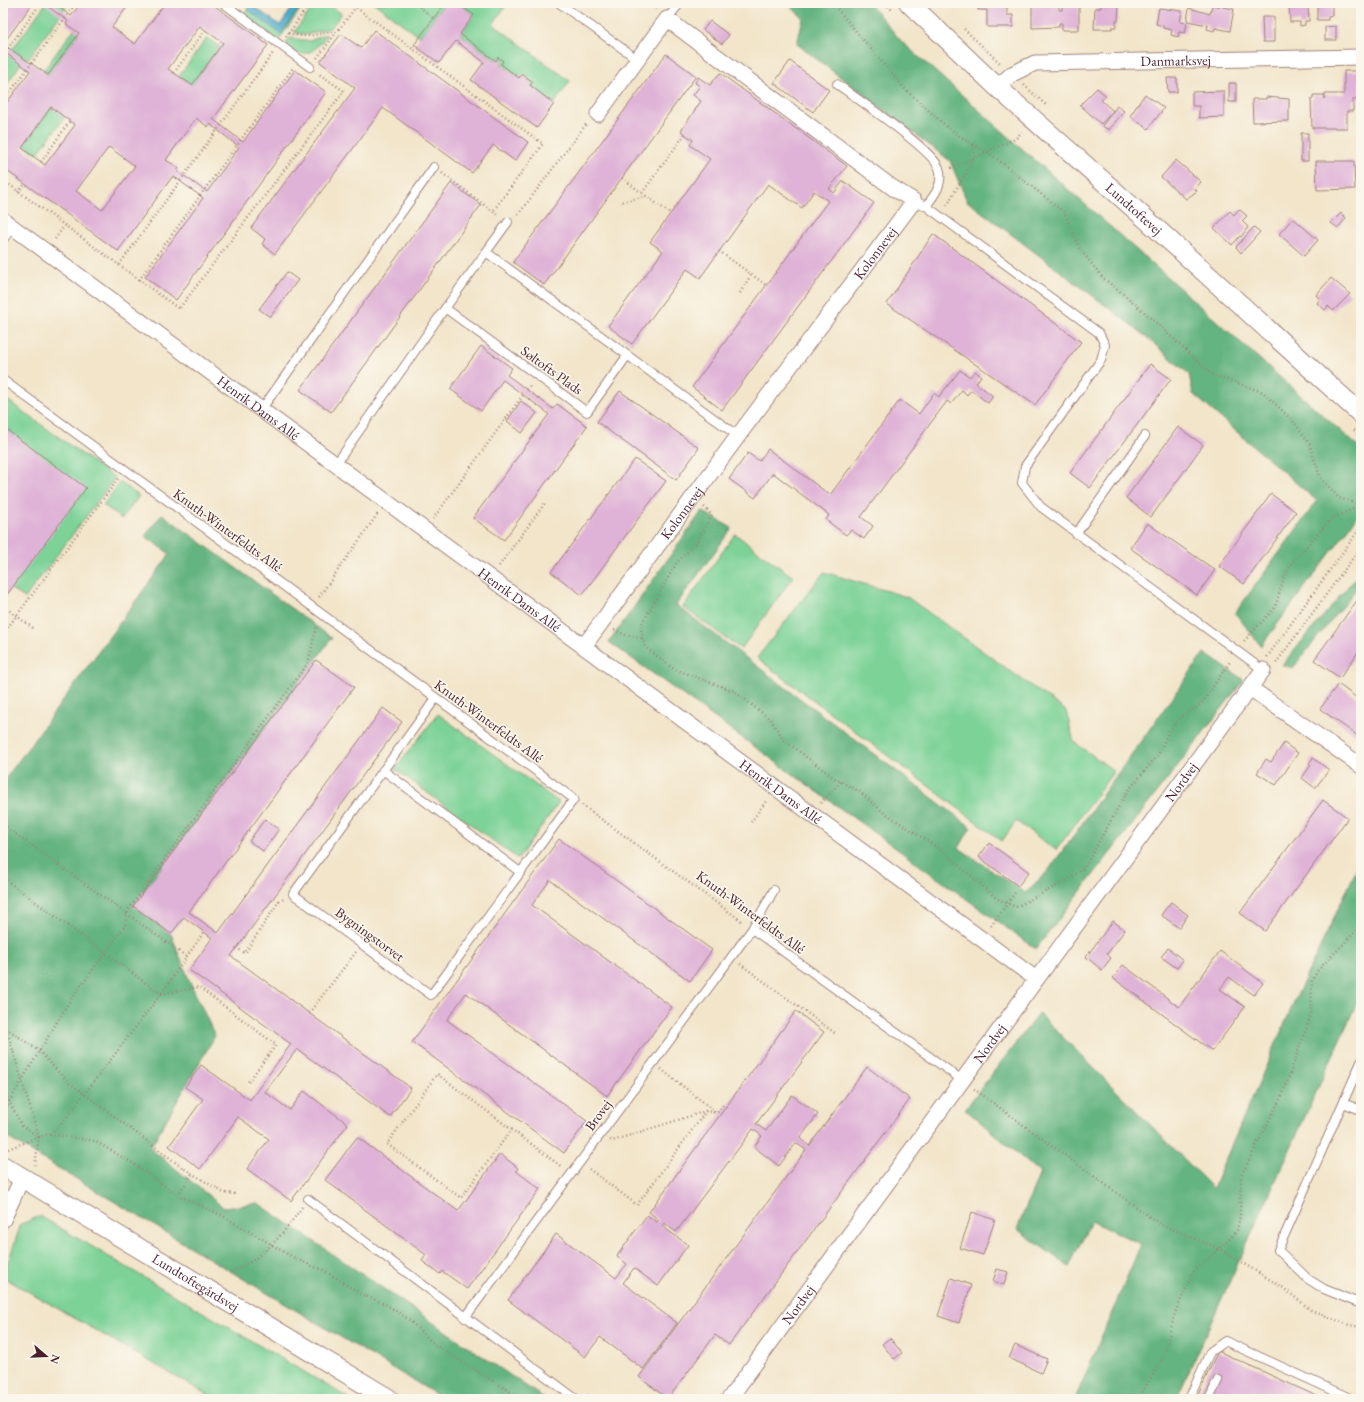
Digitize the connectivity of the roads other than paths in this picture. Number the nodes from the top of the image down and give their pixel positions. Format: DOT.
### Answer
graph roads {
  1 [pos="223,3"];
  2 [pos="559,3"];
  3 [pos="680,3"];
  4 [pos="908,3"];
  5 [pos="667,19"];
  6 [pos="1361,56"];
  7 [pos="637,59"];
  8 [pos="310,67"];
  9 [pos="837,84"];
  10 [pos="997,87"];
  11 [pos="598,114"];
  12 [pos="434,167"];
  13 [pos="920,204"];
  14 [pos="508,222"];
  15 [pos="8,224"];
  16 [pos="3,240"];
  17 [pos="486,252"];
  18 [pos="445,308"];
  19 [pos="627,356"];
  20 [pos="3,380"];
  21 [pos="261,410"];
  22 [pos="1361,414"];
  23 [pos="738,436"];
  24 [pos="1146,436"];
  25 [pos="336,464"];
  26 [pos="1076,534"];
  27 [pos="584,646"];
  28 [pos="1263,670"];
  29 [pos="1250,688"];
  30 [pos="436,698"];
  31 [pos="1361,766"];
  32 [pos="383,770"];
  33 [pos="574,799"];
  34 [pos="520,872"];
  35 [pos="774,890"];
  36 [pos="752,929"];
  37 [pos="1036,979"];
  38 [pos="1361,1062"];
  39 [pos="962,1080"];
  40 [pos="1343,1103"];
  41 [pos="1361,1110"];
  42 [pos="4,1168"];
  43 [pos="22,1178"];
  44 [pos="308,1198"];
  45 [pos="3,1220"];
  46 [pos="1361,1304"];
  47 [pos="465,1318"];
  48 [pos="1218,1380"];
  49 [pos="389,1399"];
  50 [pos="576,1399"];
  51 [pos="729,1399"];
  52 [pos="1188,1399"];
  53 [pos="1209,1399"];
  54 [pos="1352,1399"];
  1 -- 8 [label="lane"];
  2 -- 7 [label="lane"];
  3 -- 5 [label="lane"];
  4 -- 10 [label="street, Lundtoftevej"];
  5 -- 7 [label="street"];
  5 -- 13 [label="street"];
  6 -- 10 [label="street, Danmarksvej"];
  7 -- 11 [label="street"];
  9 -- 13 [label="lane"];
  10 -- 22 [label="street, Lundtoftevej"];
  12 -- 21 [label="lane"];
  13 -- 23 [label="street, Kolonnevej"];
  13 -- 26 [label="lane"];
  14 -- 17 [label="lane"];
  15 -- 16 [label="lane"];
  15 -- 21 [label="street, Henrik Dams Allé"];
  17 -- 18 [label="lane"];
  17 -- 19 [label="lane"];
  18 -- 19 [label="lane, Søltofts Plads"];
  18 -- 25 [label="lane"];
  19 -- 23 [label="lane"];
  20 -- 30 [label="lane, Knuth-Winterfeldts Allé"];
  21 -- 25 [label="street, Henrik Dams Allé"];
  23 -- 27 [label="street, Kolonnevej"];
  24 -- 26 [label="lane"];
  25 -- 27 [label="street, Henrik Dams Allé"];
  26 -- 28 [label="lane"];
  27 -- 37 [label="street, Henrik Dams Allé"];
  28 -- 29 [label="street, Nordvej"];
  29 -- 31 [label="street"];
  29 -- 37 [label="street, Nordvej"];
  30 -- 32 [label="lane"];
  30 -- 33 [label="lane, Knuth-Winterfeldts Allé"];
  32 -- 34 [label="lane"];
  32 -- 34 [label="lane, Bygningstorvet"];
  33 -- 34 [label="lane, Bygningstorvet"];
  35 -- 36 [label="lane, Brovej"];
  36 -- 39 [label="lane, Knuth-Winterfeldts Allé"];
  36 -- 47 [label="lane, Brovej"];
  37 -- 39 [label="street, Nordvej"];
  38 -- 40 [label="lane"];
  39 -- 51 [label="street, Nordvej"];
  40 -- 41 [label="lane"];
  40 -- 46 [label="lane"];
  42 -- 43 [label="street, Lundtoftegårdsvej"];
  43 -- 45 [label="street"];
  43 -- 49 [label="street, Lundtoftegårdsvej"];
  44 -- 47 [label="lane"];
  47 -- 50 [label="lane"];
  48 -- 53 [label="lane"];
  52 -- 54 [label="lane"];
}
